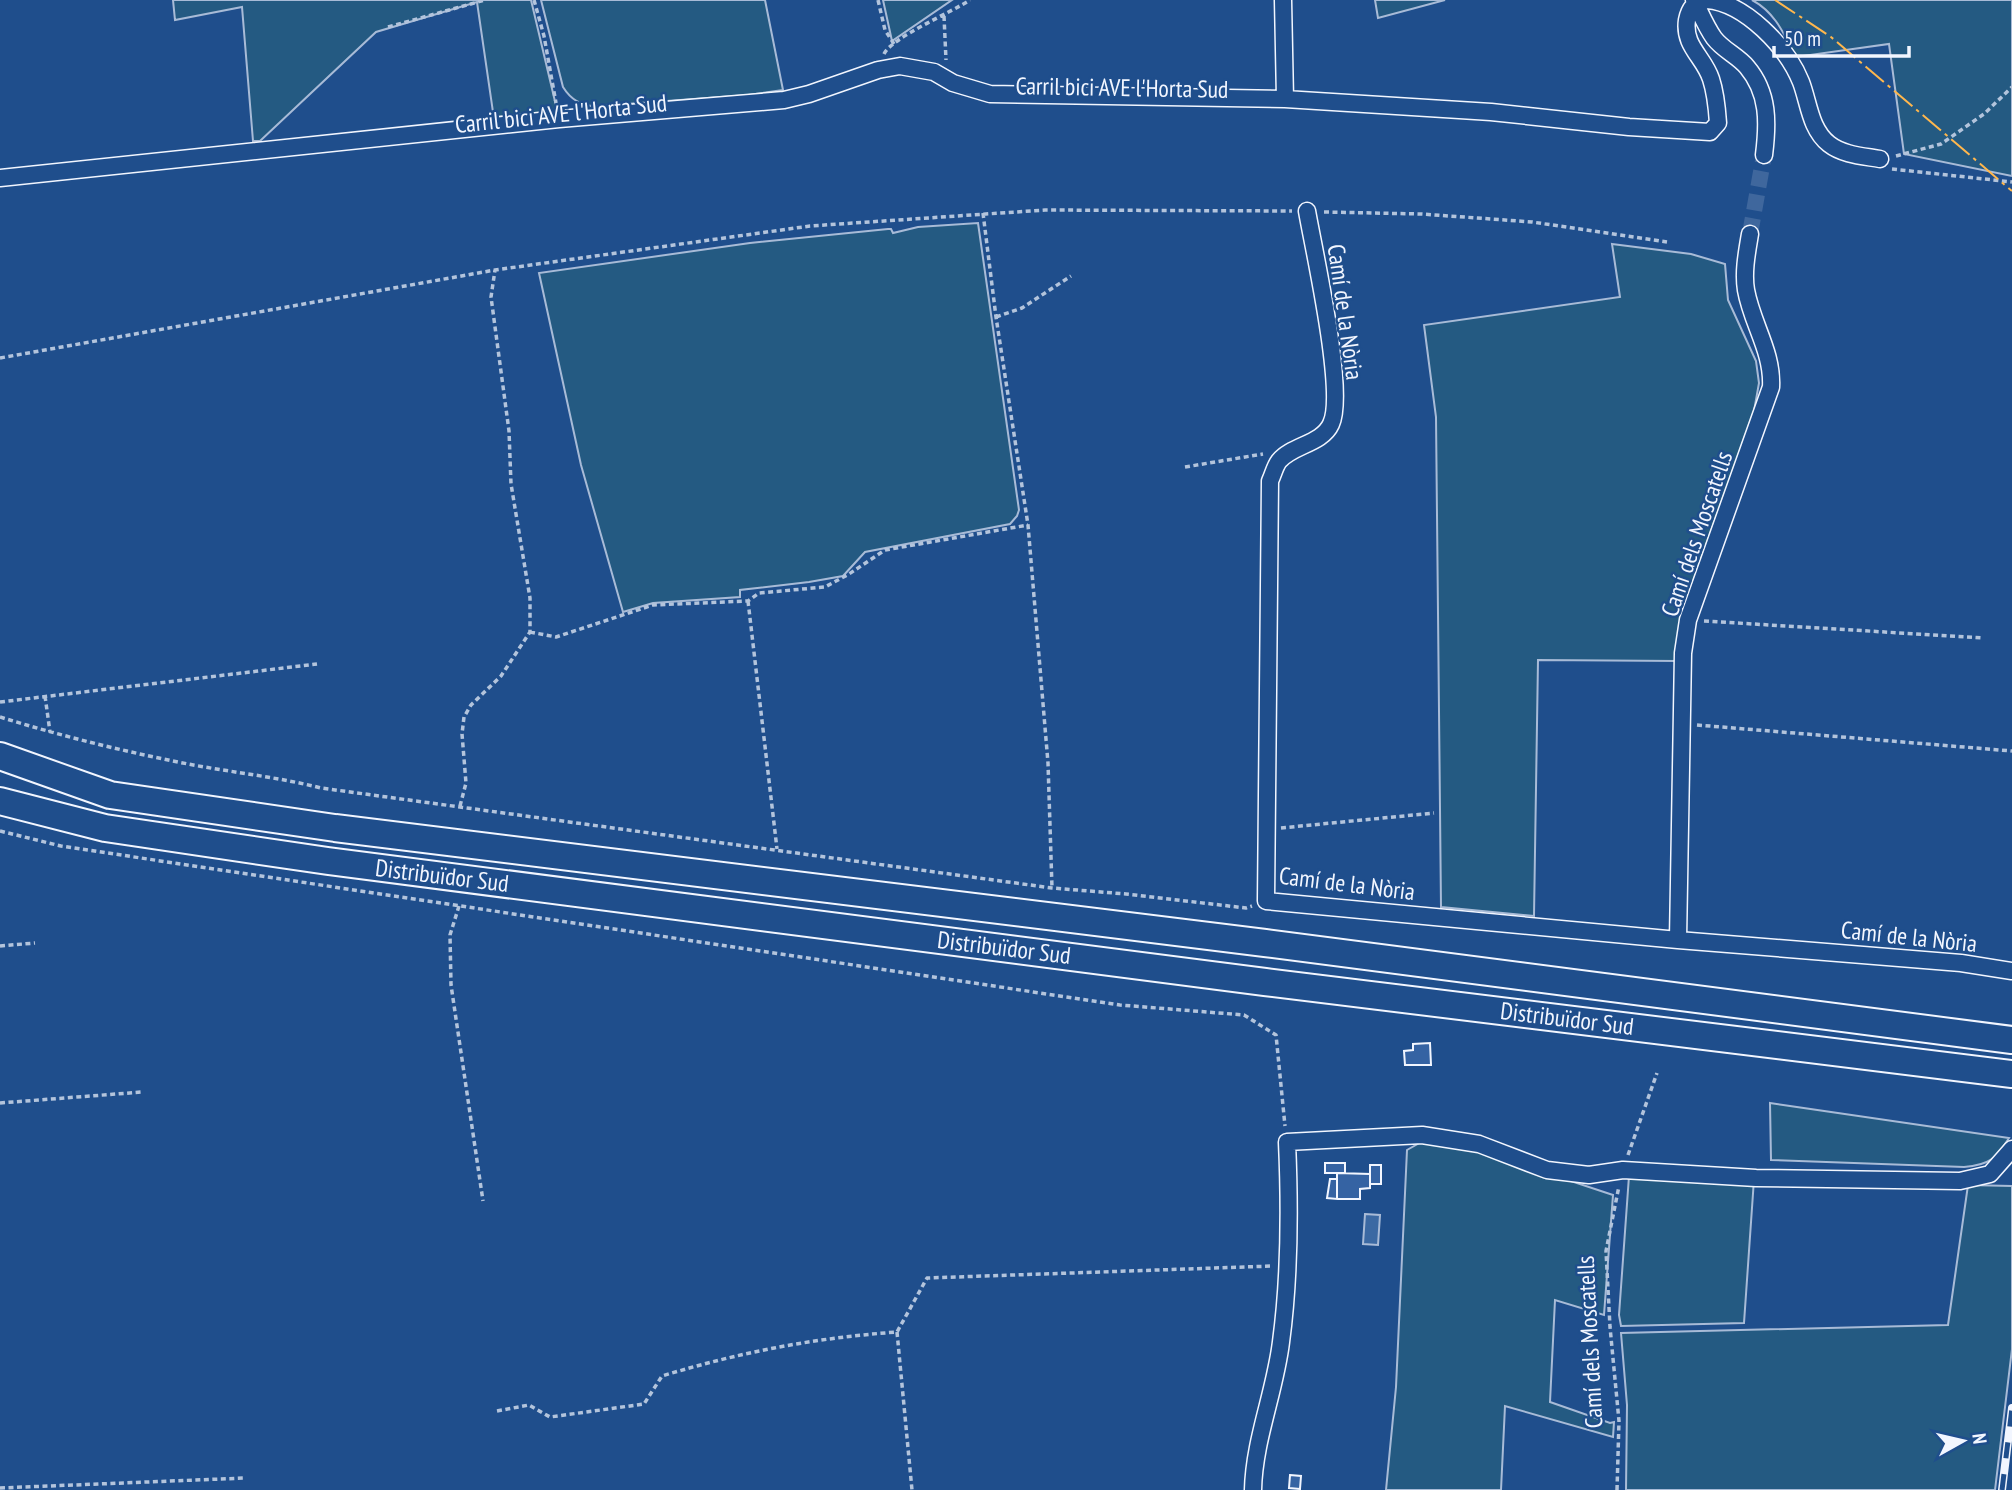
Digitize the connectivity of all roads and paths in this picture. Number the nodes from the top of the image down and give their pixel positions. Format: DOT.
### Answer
graph roads {
  1 [pos="485,0"];
  2 [pos="534,0"];
  3 [pos="878,0"];
  4 [pos="970,0"];
  5 [pos="1283,0"];
  6 [pos="1700,1"];
  7 [pos="944,16"];
  8 [pos="388,27"];
  9 [pos="894,44"];
  10 [pos="878,70"];
  11 [pos="943,77"];
  12 [pos="2012,87"];
  13 [pos="1285,99"];
  14 [pos="559,119"];
  15 [pos="1764,155"];
  16 [pos="1882,164"];
  17 [pos="0,178"];
  18 [pos="2012,182"];
  19 [pos="1307,211"];
  20 [pos="983,213"];
  21 [pos="1750,234"];
  22 [pos="1667,242"];
  23 [pos="495,270"];
  24 [pos="1071,275"];
  25 [pos="996,317"];
  26 [pos="0,358"];
  27 [pos="1298,449"];
  28 [pos="1185,467"];
  29 [pos="1028,525"];
  30 [pos="748,601"];
  31 [pos="1688,620"];
  32 [pos="530,632"];
  33 [pos="1983,638"];
  34 [pos="317,664"];
  35 [pos="45,695"];
  36 [pos="0,702"];
  37 [pos="0,717"];
  38 [pos="1682,720"];
  39 [pos="50,732"];
  40 [pos="2012,751"];
  41 [pos="0,756"];
  42 [pos="0,801"];
  43 [pos="460,806"];
  44 [pos="1434,813"];
  45 [pos="1268,829"];
  46 [pos="0,831"];
  47 [pos="777,849"];
  48 [pos="1052,888"];
  49 [pos="1266,901"];
  50 [pos="459,906"];
  51 [pos="1678,940"];
  52 [pos="35,943"];
  53 [pos="0,946"];
  54 [pos="2012,971"];
  55 [pos="1730,1004"];
  56 [pos="2012,1026"];
  57 [pos="2012,1040"];
  58 [pos="1748,1041"];
  59 [pos="1657,1073"];
  60 [pos="2012,1074"];
  61 [pos="2012,1091"];
  62 [pos="142,1093"];
  63 [pos="0,1103"];
  64 [pos="1287,1142"];
  65 [pos="2012,1149"];
  66 [pos="1623,1170"];
  67 [pos="483,1201"];
  68 [pos="1289,1266"];
  69 [pos="897,1332"];
  70 [pos="497,1411"];
  71 [pos="245,1478"];
  72 [pos="0,1488"];
  73 [pos="912,1490"];
  74 [pos="1253,1490"];
  75 [pos="1617,1490"];
  1 -- 8 [label="path"];
  2 -- 14 [label="path"];
  3 -- 9 [label="path"];
  4 -- 7 [label="path"];
  5 -- 13 [label="street"];
  6 -- 13 [label="street"];
  6 -- 15 [label="street"];
  6 -- 16 [label="street"];
  7 -- 9 [label="path"];
  7 -- 11 [label="path"];
  9 -- 10 [label="path"];
  10 -- 11 [label="street"];
  10 -- 14 [label="street"];
  11 -- 13 [label="street"];
  12 -- 16 [label="path"];
  14 -- 17 [label="street"];
  16 -- 18 [label="path"];
  19 -- 20 [label="path"];
  19 -- 22 [label="path"];
  19 -- 27 [label="street, Camí de la Nòria"];
  20 -- 23 [label="path"];
  20 -- 25 [label="path"];
  21 -- 31 [label="street, Camí dels Moscatells"];
  23 -- 26 [label="path"];
  23 -- 32 [label="path"];
  24 -- 25 [label="path"];
  25 -- 29 [label="path"];
  27 -- 28 [label="path"];
  27 -- 45 [label="street, Camí de la Nòria"];
  29 -- 30 [label="path"];
  29 -- 48 [label="path"];
  30 -- 32 [label="path"];
  30 -- 47 [label="path"];
  31 -- 33 [label="path"];
  31 -- 38 [label="street, Camí dels Moscatells"];
  32 -- 43 [label="path"];
  34 -- 35 [label="path"];
  35 -- 36 [label="path"];
  35 -- 39 [label="path"];
  37 -- 39 [label="path"];
  38 -- 40 [label="path"];
  38 -- 51 [label="street, Camí dels Moscatells"];
  39 -- 43 [label="path"];
  41 -- 55 [label="highway, Distribuïdor Sud"];
  42 -- 58 [label="highway, Distribuïdor Sud"];
  43 -- 47 [label="path"];
  44 -- 45 [label="path"];
  45 -- 49 [label="street, Camí de la Nòria"];
  46 -- 50 [label="path"];
  47 -- 48 [label="path"];
  48 -- 49 [label="path"];
  49 -- 51 [label="street, Camí de la Nòria"];
  50 -- 64 [label="path"];
  50 -- 67 [label="path"];
  51 -- 54 [label="street, Camí de la Nòria"];
  52 -- 53 [label="path"];
  55 -- 56 [label="highway"];
  55 -- 57 [label="highway, Distribuïdor Sud"];
  58 -- 60 [label="highway, Distribuïdor Sud"];
  58 -- 61 [label="highway"];
  59 -- 66 [label="path, Camí dels Moscatells"];
  62 -- 63 [label="path"];
  64 -- 66 [label="street"];
  64 -- 68 [label="street"];
  65 -- 66 [label="street"];
  66 -- 75 [label="path, Camí dels Moscatells"];
  68 -- 69 [label="path"];
  68 -- 74 [label="street"];
  69 -- 70 [label="path"];
  69 -- 73 [label="path"];
  71 -- 72 [label="path"];
}
